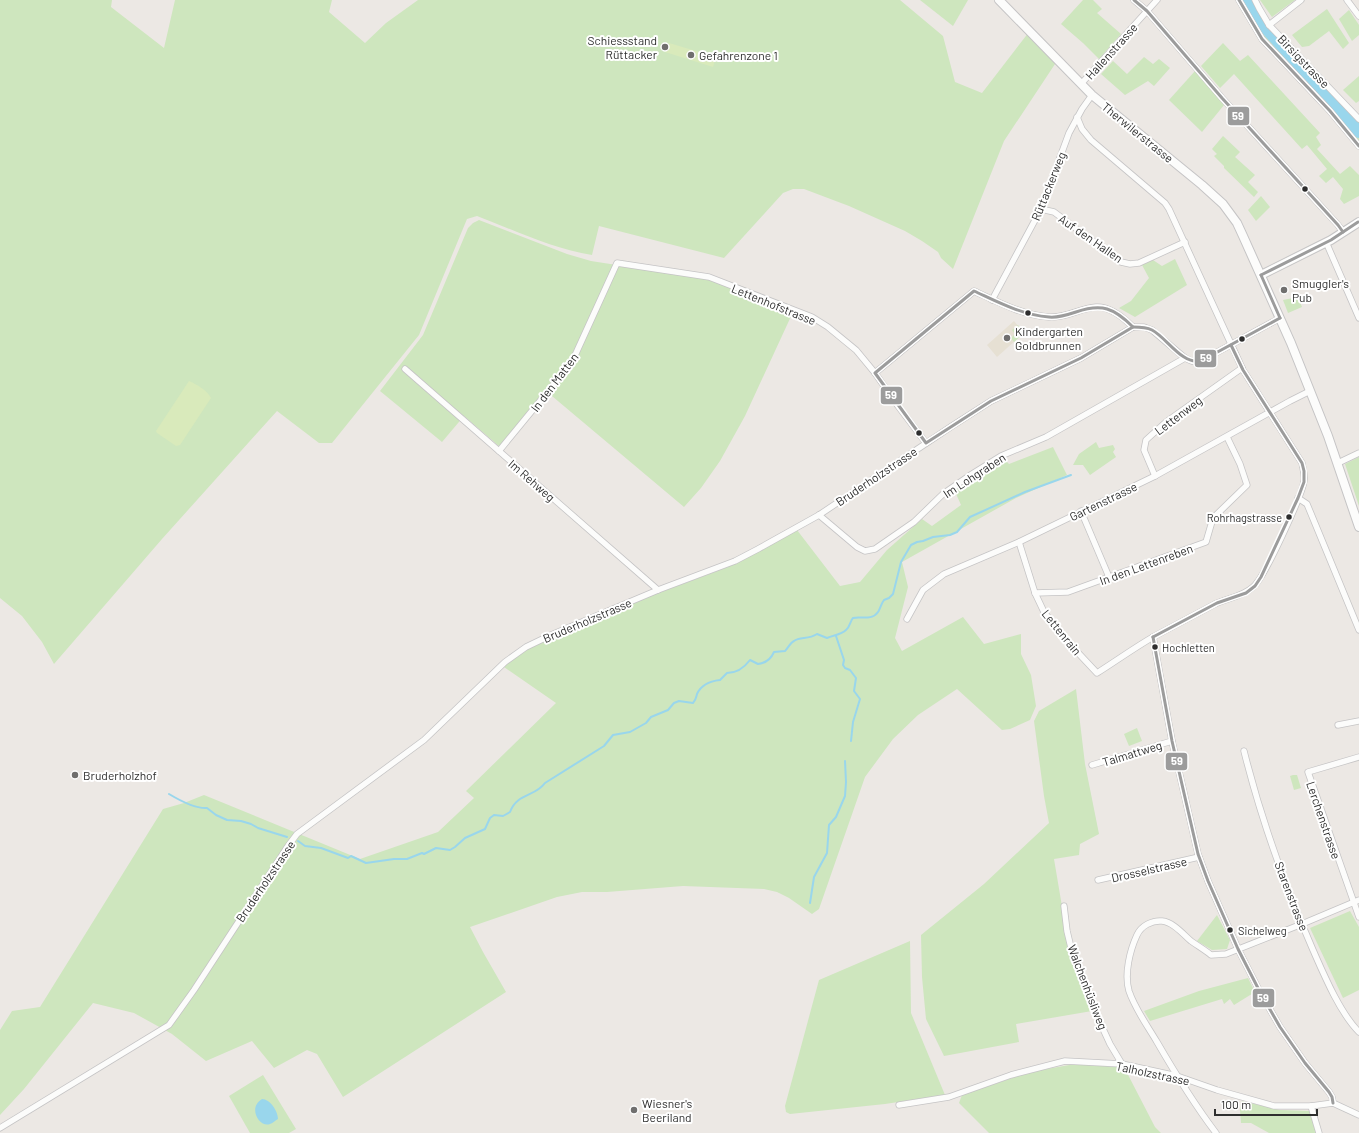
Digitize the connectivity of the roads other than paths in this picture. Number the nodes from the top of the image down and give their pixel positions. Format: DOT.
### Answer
graph roads {
  1 [pos="999,0"];
  2 [pos="1134,0"];
  3 [pos="1157,0"];
  4 [pos="1239,0"];
  5 [pos="1255,0"];
  6 [pos="1301,0"];
  7 [pos="1350,1"];
  8 [pos="1147,12"];
  9 [pos="1359,16"];
  10 [pos="1269,24"];
  11 [pos="1081,84"];
  12 [pos="1092,95"];
  13 [pos="1077,117"];
  14 [pos="1359,119"];
  15 [pos="1359,146"];
  16 [pos="1041,209"];
  17 [pos="1359,222"];
  18 [pos="1342,232"];
  19 [pos="1185,242"];
  20 [pos="1326,242"];
  21 [pos="617,263"];
  22 [pos="1261,275"];
  23 [pos="992,300"];
  24 [pos="1280,318"];
  25 [pos="1359,318"];
  26 [pos="1133,327"];
  27 [pos="1231,345"];
  28 [pos="1185,358"];
  29 [pos="1242,368"];
  30 [pos="405,369"];
  31 [pos="875,372"];
  32 [pos="1310,391"];
  33 [pos="1270,413"];
  34 [pos="1227,437"];
  35 [pos="926,443"];
  36 [pos="499,451"];
  37 [pos="1359,453"];
  38 [pos="1338,463"];
  39 [pos="1155,476"];
  40 [pos="1298,498"];
  41 [pos="1081,511"];
  42 [pos="818,515"];
  43 [pos="1359,527"];
  44 [pos="1019,542"];
  45 [pos="1109,576"];
  46 [pos="658,590"];
  47 [pos="1035,593"];
  48 [pos="907,619"];
  49 [pos="1359,630"];
  50 [pos="1154,637"];
  51 [pos="1359,721"];
  52 [pos="1338,725"];
  53 [pos="1172,741"];
  54 [pos="1244,751"];
  55 [pos="1359,757"];
  56 [pos="1092,765"];
  57 [pos="1199,858"];
  58 [pos="1098,880"];
  59 [pos="1356,901"];
  60 [pos="1064,906"];
  61 [pos="1359,917"];
  62 [pos="1302,924"];
  63 [pos="1238,949"];
  64 [pos="1359,1032"];
  65 [pos="1122,1064"];
  66 [pos="1177,1076"];
  67 [pos="1333,1103"];
  68 [pos="899,1105"];
  69 [pos="1311,1106"];
  70 [pos="1359,1115"];
  71 [pos="0,1128"];
  72 [pos="1216,1133"];
  73 [pos="1319,1133"];
  1 -- 11 [label="main road, Therwilerstrasse"];
  2 -- 8 [label="street"];
  3 -- 8 [label="street, Hallenstrasse"];
  4 -- 15 [label="street"];
  5 -- 10 [label="street, Birsigstrasse"];
  6 -- 10 [label="street"];
  7 -- 9 [label="street"];
  8 -- 11 [label="street, Hallenstrasse"];
  8 -- 18 [label="street"];
  10 -- 14 [label="street, Birsigstrasse"];
  11 -- 12 [label="main road, Therwilerstrasse"];
  12 -- 13 [label="street, Rüttackerweg"];
  12 -- 22 [label="main road, Therwilerstrasse"];
  13 -- 16 [label="street, Rüttackerweg"];
  13 -- 19 [label="street"];
  16 -- 19 [label="street, Auf den Hallen"];
  16 -- 23 [label="street, Rüttackerweg"];
  17 -- 18 [label="main road"];
  18 -- 20 [label="main road"];
  19 -- 27 [label="street"];
  20 -- 22 [label="main road"];
  20 -- 25 [label="street"];
  21 -- 31 [label="street, Lettenhofstrasse"];
  21 -- 36 [label="street, In den Matten"];
  22 -- 24 [label="main road, Therwilerstrasse"];
  23 -- 26 [label="street"];
  23 -- 31 [label="street"];
  24 -- 27 [label="street"];
  24 -- 32 [label="main road, Therwilerstrasse"];
  26 -- 28 [label="street"];
  26 -- 35 [label="street, Bruderholzstrasse"];
  27 -- 28 [label="street"];
  27 -- 29 [label="street"];
  28 -- 42 [label="street, Im Lohgraben"];
  29 -- 33 [label="street"];
  29 -- 39 [label="street, Lettenweg"];
  30 -- 36 [label="street, Im Rehweg"];
  31 -- 35 [label="street, Lettenhofstrasse"];
  32 -- 33 [label="street, Gartenstrasse"];
  32 -- 38 [label="main road, Therwilerstrasse"];
  33 -- 34 [label="street, Gartenstrasse"];
  33 -- 40 [label="street"];
  34 -- 39 [label="street, Gartenstrasse"];
  34 -- 45 [label="street, In den Lettenreben"];
  35 -- 42 [label="street, Bruderholzstrasse"];
  36 -- 46 [label="street, Im Rehweg"];
  37 -- 38 [label="street"];
  38 -- 43 [label="main road, Therwilerstrasse"];
  39 -- 41 [label="street, Gartenstrasse"];
  40 -- 49 [label="street"];
  40 -- 50 [label="street"];
  41 -- 44 [label="street, Gartenstrasse"];
  41 -- 45 [label="street"];
  42 -- 46 [label="street, Bruderholzstrasse"];
  44 -- 47 [label="street, Lettenrain"];
  44 -- 48 [label="street, Gartenstrasse"];
  45 -- 47 [label="street, In den Lettenreben"];
  46 -- 71 [label="street, Bruderholzstrasse"];
  47 -- 50 [label="street, Lettenrain"];
  50 -- 53 [label="street, Drosselstrasse"];
  51 -- 52 [label="street"];
  53 -- 56 [label="street, Talmattweg"];
  53 -- 57 [label="street, Drosselstrasse"];
  54 -- 62 [label="street, Starenstrasse"];
  55 -- 59 [label="street, Lerchenstrasse"];
  57 -- 58 [label="street, Drosselstrasse"];
  57 -- 63 [label="street, Drosselstrasse"];
  59 -- 61 [label="street, Lerchenstrasse"];
  59 -- 62 [label="street"];
  60 -- 65 [label="street, Walchenhüsliweg"];
  62 -- 63 [label="street"];
  62 -- 64 [label="street, Starenstrasse"];
  63 -- 66 [label="street"];
  63 -- 67 [label="street, Drosselstrasse"];
  65 -- 66 [label="street, Talholzstrasse"];
  65 -- 68 [label="street, Talholzstrasse"];
  66 -- 69 [label="street, Talholzstrasse"];
  66 -- 72 [label="street"];
  67 -- 69 [label="street, Talholzstrasse"];
  67 -- 70 [label="street"];
  69 -- 73 [label="street"];
}
